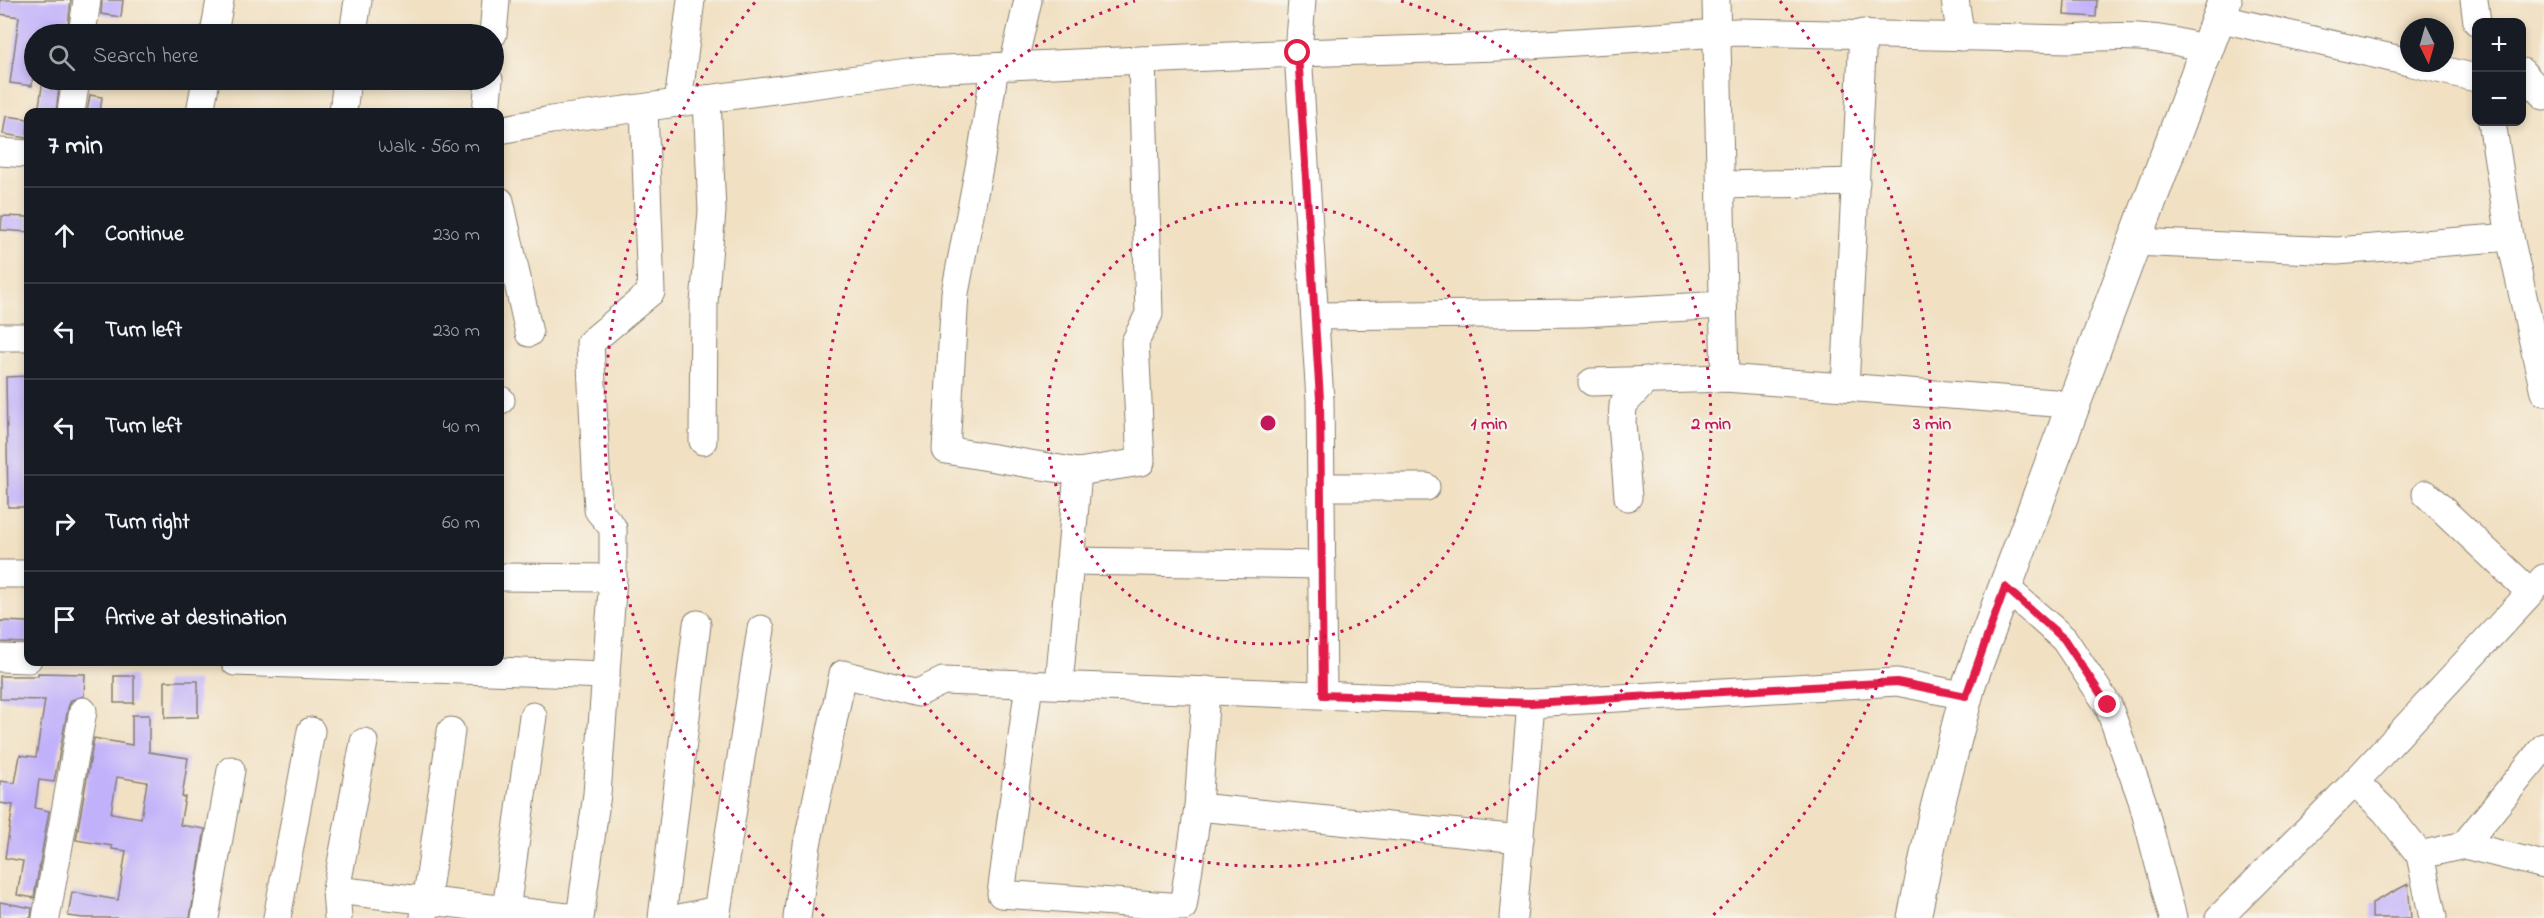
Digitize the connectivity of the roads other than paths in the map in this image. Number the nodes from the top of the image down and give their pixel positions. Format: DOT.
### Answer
graph roads {
  1 [pos="87,0"];
  2 [pos="220,0"];
  3 [pos="358,0"];
  4 [pos="496,0"];
  5 [pos="691,0"];
  6 [pos="1028,0"];
  7 [pos="1302,0"];
  8 [pos="1716,0"];
  9 [pos="1956,0"];
  10 [pos="2474,0"];
  11 [pos="2216,6"];
  12 [pos="2476,18"];
  13 [pos="83,24"];
  14 [pos="216,24"];
  15 [pos="354,24"];
  16 [pos="494,24"];
  17 [pos="1863,33"];
  18 [pos="1718,34"];
  19 [pos="1961,37"];
  20 [pos="2197,47"];
  21 [pos="1298,53"];
  22 [pos="2400,59"];
  23 [pos="1142,60"];
  24 [pos="1004,66"];
  25 [pos="2451,72"];
  26 [pos="2526,76"];
  27 [pos="2472,77"];
  28 [pos="74,90"];
  29 [pos="204,90"];
  30 [pos="346,90"];
  31 [pos="488,90"];
  32 [pos="2544,96"];
  33 [pos="707,99"];
  34 [pos="678,103"];
  35 [pos="72,108"];
  36 [pos="201,108"];
  37 [pos="344,108"];
  38 [pos="486,108"];
  39 [pos="644,108"];
  40 [pos="2493,126"];
  41 [pos="504,129"];
  42 [pos="0,152"];
  43 [pos="24,154"];
  44 [pos="1856,182"];
  45 [pos="1721,185"];
  46 [pos="504,219"];
  47 [pos="2510,237"];
  48 [pos="2134,242"];
  49 [pos="1723,305"];
  50 [pos="1315,316"];
  51 [pos="529,333"];
  52 [pos="0,337"];
  53 [pos="24,337"];
  54 [pos="1725,378"];
  55 [pos="1646,380"];
  56 [pos="1592,382"];
  57 [pos="1845,387"];
  58 [pos="2544,392"];
  59 [pos="2055,403"];
  60 [pos="704,441"];
  61 [pos="1078,472"];
  62 [pos="1426,487"];
  63 [pos="1321,488"];
  64 [pos="2426,494"];
  65 [pos="1628,497"];
  66 [pos="1070,561"];
  67 [pos="1322,565"];
  68 [pos="0,574"];
  69 [pos="24,574"];
  70 [pos="504,577"];
  71 [pos="613,578"];
  72 [pos="1997,583"];
  73 [pos="2537,585"];
  74 [pos="697,624"];
  75 [pos="761,629"];
  76 [pos="0,658"];
  77 [pos="24,658"];
  78 [pos="350,666"];
  79 [pos="606,675"];
  80 [pos="1029,684"];
  81 [pos="1059,685"];
  82 [pos="1206,690"];
  83 [pos="1957,694"];
  84 [pos="1323,695"];
  85 [pos="1531,703"];
  86 [pos="83,711"];
  87 [pos="534,716"];
  88 [pos="311,731"];
  89 [pos="451,731"];
  90 [pos="364,742"];
  91 [pos="2544,747"];
  92 [pos="231,770"];
  93 [pos="2355,782"];
  94 [pos="1198,807"];
  95 [pos="1520,839"];
  96 [pos="2464,845"];
  97 [pos="2420,855"];
  98 [pos="2544,865"];
  99 [pos="336,890"];
  100 [pos="426,910"];
  101 [pos="506,910"];
  102 [pos="478,912"];
  103 [pos="716,914"];
  104 [pos="546,916"];
  105 [pos="46,918"];
  106 [pos="204,918"];
  107 [pos="278,918"];
  108 [pos="338,918"];
  109 [pos="578,918"];
  110 [pos="662,918"];
  111 [pos="680,918"];
  112 [pos="797,918"];
  113 [pos="1513,918"];
  114 [pos="1894,918"];
  115 [pos="1914,918"];
  116 [pos="2173,918"];
  117 [pos="2219,918"];
  118 [pos="2433,918"];
  1 -- 13 [label="street"];
  2 -- 14 [label="street"];
  3 -- 15 [label="street"];
  4 -- 16 [label="street"];
  5 -- 34 [label="street"];
  6 -- 24 [label="street"];
  7 -- 21 [label="street"];
  8 -- 18 [label="street"];
  9 -- 19 [label="street"];
  10 -- 12 [label="street"];
  11 -- 20 [label="main road"];
  11 -- 22 [label="street"];
  17 -- 18 [label="street"];
  17 -- 19 [label="street"];
  17 -- 44 [label="street"];
  18 -- 21 [label="street"];
  18 -- 45 [label="street"];
  19 -- 20 [label="street"];
  20 -- 48 [label="main road"];
  20 -- 59 [label="main road"];
  21 -- 23 [label="street"];
  21 -- 50 [label="street"];
  23 -- 24 [label="street"];
  23 -- 61 [label="street"];
  24 -- 33 [label="street"];
  24 -- 61 [label="street"];
  25 -- 27 [label="street"];
  26 -- 32 [label="street"];
  28 -- 35 [label="street"];
  29 -- 36 [label="street"];
  30 -- 37 [label="street"];
  31 -- 38 [label="street"];
  33 -- 34 [label="street"];
  33 -- 60 [label="street"];
  34 -- 39 [label="street"];
  39 -- 41 [label="street"];
  39 -- 71 [label="street"];
  40 -- 47 [label="street"];
  42 -- 43 [label="street"];
  44 -- 45 [label="street"];
  44 -- 57 [label="street"];
  45 -- 49 [label="street"];
  46 -- 51 [label="street"];
  47 -- 48 [label="street"];
  47 -- 58 [label="street"];
  48 -- 72 [label="main road"];
  49 -- 50 [label="street"];
  49 -- 54 [label="street"];
  50 -- 63 [label="street"];
  52 -- 53 [label="street"];
  54 -- 55 [label="street"];
  54 -- 57 [label="street"];
  55 -- 56 [label="street"];
  55 -- 65 [label="street"];
  57 -- 59 [label="street"];
  59 -- 72 [label="main road"];
  61 -- 66 [label="street"];
  62 -- 63 [label="street"];
  63 -- 67 [label="street"];
  64 -- 73 [label="street"];
  66 -- 67 [label="street"];
  66 -- 81 [label="street"];
  67 -- 84 [label="street"];
  68 -- 69 [label="street"];
  70 -- 71 [label="street"];
  71 -- 79 [label="street"];
  72 -- 83 [label="main road"];
  72 -- 116 [label="street"];
  73 -- 93 [label="street"];
  74 -- 110 [label="street"];
  75 -- 103 [label="street"];
  76 -- 77 [label="street"];
  78 -- 79 [label="street"];
  79 -- 109 [label="street"];
  80 -- 81 [label="street"];
  80 -- 94 [label="street"];
  80 -- 112 [label="street"];
  81 -- 82 [label="street"];
  82 -- 84 [label="street"];
  82 -- 94 [label="street"];
  83 -- 85 [label="street"];
  83 -- 114 [label="main road"];
  83 -- 115 [label="main road"];
  84 -- 85 [label="street"];
  85 -- 95 [label="street"];
  86 -- 105 [label="street"];
  87 -- 101 [label="street"];
  88 -- 107 [label="street"];
  89 -- 100 [label="street"];
  90 -- 99 [label="street"];
  91 -- 96 [label="street"];
  92 -- 106 [label="street"];
  93 -- 97 [label="street"];
  93 -- 117 [label="street"];
  94 -- 95 [label="street"];
  95 -- 113 [label="street"];
  96 -- 97 [label="street"];
  96 -- 98 [label="street"];
  97 -- 118 [label="street"];
  99 -- 100 [label="street"];
  99 -- 108 [label="street"];
  100 -- 102 [label="street"];
  101 -- 102 [label="street"];
  101 -- 104 [label="street"];
  103 -- 111 [label="street"];
  104 -- 109 [label="street"];
}
